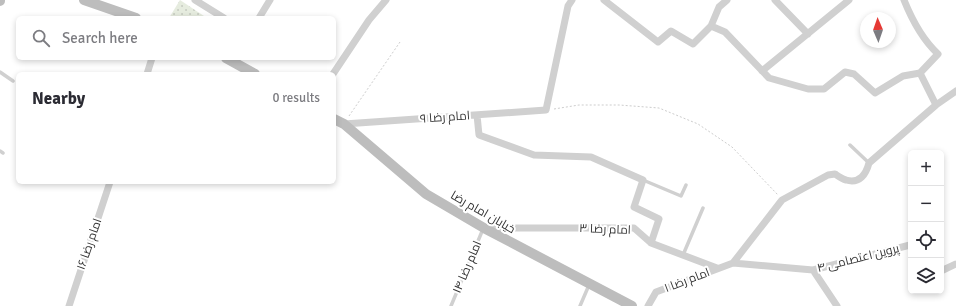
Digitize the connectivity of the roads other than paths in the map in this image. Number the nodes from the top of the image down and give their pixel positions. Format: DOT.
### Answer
graph roads {
  1 [pos="84,0"];
  2 [pos="195,0"];
  3 [pos="270,0"];
  4 [pos="386,0"];
  5 [pos="572,0"];
  6 [pos="604,0"];
  7 [pos="727,0"];
  8 [pos="775,0"];
  9 [pos="849,0"];
  10 [pos="904,0"];
  11 [pos="130,16"];
  12 [pos="221,16"];
  13 [pos="260,16"];
  14 [pos="711,26"];
  15 [pos="808,34"];
  16 [pos="151,60"];
  17 [pos="232,60"];
  18 [pos="762,71"];
  19 [pos="0,72"];
  20 [pos="148,72"];
  21 [pos="252,72"];
  22 [pos="334,72"];
  23 [pos="920,73"];
  24 [pos="13,81"];
  25 [pos="956,92"];
  26 [pos="936,105"];
  27 [pos="477,115"];
  28 [pos="336,120"];
  29 [pos="344,124"];
  30 [pos="850,145"];
  31 [pos="869,163"];
  32 [pos="643,180"];
  33 [pos="109,184"];
  34 [pos="686,185"];
  35 [pos="703,208"];
  36 [pos="484,228"];
  37 [pos="652,243"];
  38 [pos="908,246"];
  39 [pos="684,255"];
  40 [pos="733,262"];
  41 [pos="956,264"];
  42 [pos="717,268"];
  43 [pos="813,270"];
  44 [pos="944,270"];
  45 [pos="590,284"];
  46 [pos="69,306"];
  47 [pos="451,306"];
  48 [pos="580,306"];
  49 [pos="632,306"];
  50 [pos="648,306"];
  51 [pos="837,306"];
  1 -- 11 [label="street"];
  2 -- 12 [label="street"];
  3 -- 13 [label="street"];
  4 -- 22 [label="street"];
  5 -- 27 [label="street, امام رضا ۹"];
  6 -- 14 [label="street"];
  7 -- 14 [label="street"];
  8 -- 15 [label="street"];
  9 -- 15 [label="street"];
  10 -- 23 [label="street"];
  14 -- 18 [label="street"];
  15 -- 18 [label="street"];
  16 -- 20 [label="street"];
  17 -- 21 [label="street"];
  18 -- 23 [label="street"];
  19 -- 24 [label="lane"];
  23 -- 26 [label="street"];
  25 -- 26 [label="street"];
  26 -- 31 [label="street"];
  27 -- 29 [label="street, امام رضا ۹"];
  27 -- 32 [label="street"];
  28 -- 29 [label="street, خیابان امام رضا"];
  29 -- 36 [label="street, خیابان امام رضا"];
  30 -- 31 [label="lane"];
  31 -- 40 [label="street"];
  32 -- 34 [label="lane"];
  32 -- 37 [label="street"];
  33 -- 46 [label="street, امام رضا ۱۶"];
  35 -- 39 [label="lane"];
  36 -- 37 [label="street, امام رضا ۳"];
  36 -- 45 [label="street, خیابان امام رضا"];
  36 -- 47 [label="lane, امام رضا ۱۴"];
  37 -- 39 [label="street, امام رضا ۳"];
  38 -- 43 [label="street, پروین اعتصامی ۴"];
  39 -- 42 [label="street, امام رضا ۳"];
  40 -- 42 [label="street, امام رضا ۱"];
  40 -- 43 [label="street, پروین اعتصامی ۴"];
  41 -- 44 [label="street"];
  42 -- 50 [label="street, امام رضا ۱"];
  43 -- 51 [label="street"];
  45 -- 48 [label="lane"];
  45 -- 49 [label="street, خیابان امام رضا"];
}
